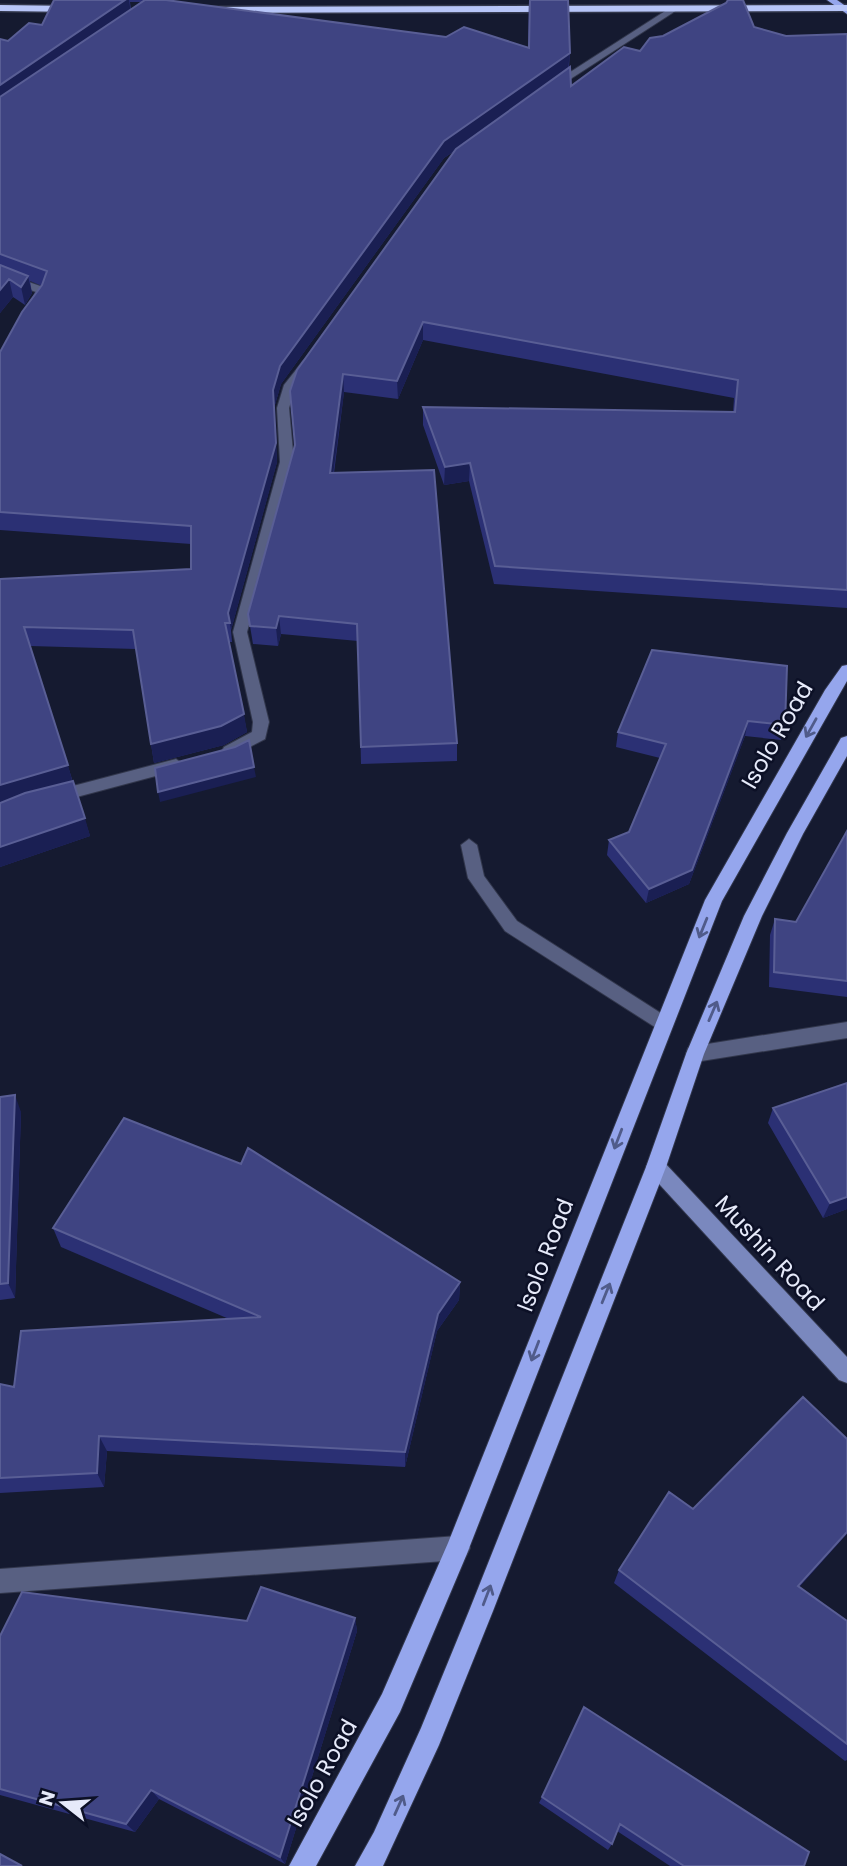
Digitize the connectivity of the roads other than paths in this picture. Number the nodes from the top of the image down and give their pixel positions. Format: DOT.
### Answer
graph roads {
  1 [pos="831,0"];
  2 [pos="0,8"];
  3 [pos="676,8"];
  4 [pos="93,9"];
  5 [pos="845,9"];
  6 [pos="202,10"];
  7 [pos="545,92"];
  8 [pos="0,275"];
  9 [pos="23,322"];
  10 [pos="315,354"];
  11 [pos="847,670"];
  12 [pos="847,742"];
  13 [pos="218,755"];
  14 [pos="192,761"];
  15 [pos="39,801"];
  16 [pos="469,845"];
  17 [pos="664,1024"];
  18 [pos="847,1030"];
  19 [pos="695,1054"];
  20 [pos="656,1167"];
  21 [pos="847,1373"];
  22 [pos="458,1548"];
  23 [pos="0,1581"];
  24 [pos="302,1866"];
  25 [pos="368,1866"];
  1 -- 5 [label="main road"];
  2 -- 4 [label="highway"];
  3 -- 5 [label="highway"];
  3 -- 6 [label="highway"];
  3 -- 7 [label="street"];
  8 -- 9 [label="street"];
  10 -- 13 [label="street"];
  11 -- 17 [label="main road, Isolo Road, one-way"];
  19 -- 12 [label="main road, one-way"];
  14 -- 15 [label="street"];
  16 -- 17 [label="street"];
  17 -- 22 [label="main road, Isolo Road, one-way"];
  18 -- 19 [label="street"];
  19 -- 20 [label="main road"];
  20 -- 21 [label="main road, Mushin Road"];
  25 -- 20 [label="main road, one-way"];
  22 -- 23 [label="street"];
  22 -- 24 [label="main road, Isolo Road"];
}
